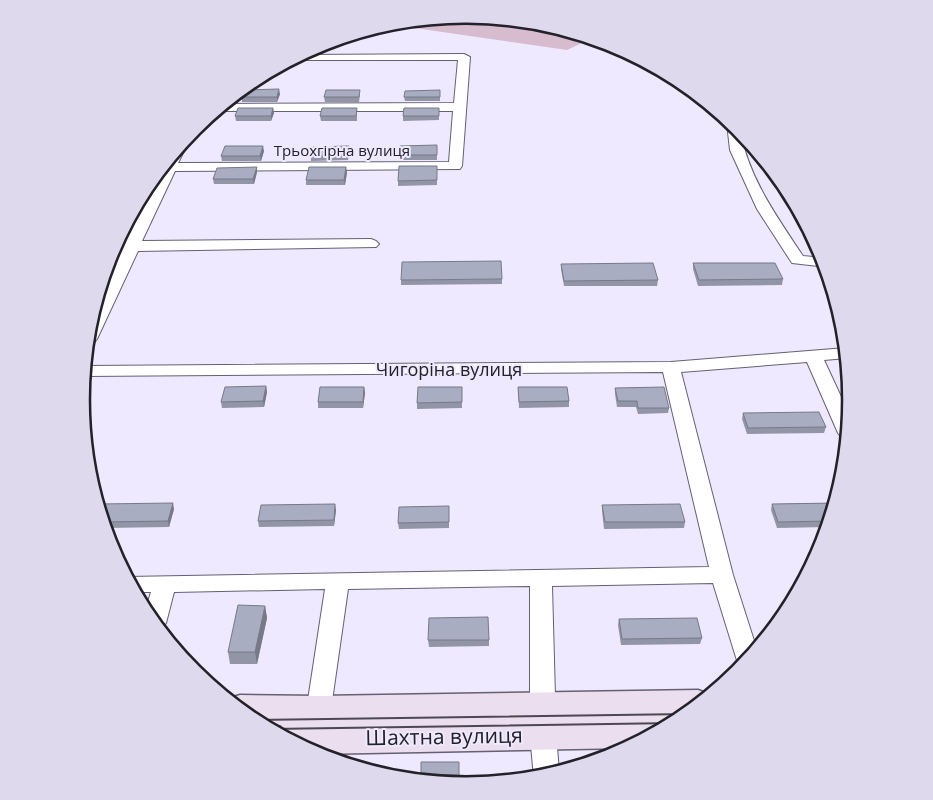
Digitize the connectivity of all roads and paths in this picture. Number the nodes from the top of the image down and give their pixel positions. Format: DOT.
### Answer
graph roads {
  1 [pos="311,58"];
  2 [pos="459,107"];
  3 [pos="229,108"];
  4 [pos="734,135"];
  5 [pos="171,167"];
  6 [pos="151,196"];
  7 [pos="371,244"];
  8 [pos="131,246"];
  9 [pos="816,262"];
  10 [pos="116,264"];
  11 [pos="840,354"];
  12 [pos="813,356"];
  13 [pos="671,367"];
  14 [pos="91,371"];
  15 [pos="842,421"];
  16 [pos="722,575"];
  17 [pos="541,578"];
  18 [pos="338,582"];
  19 [pos="139,584"];
  20 [pos="165,585"];
  21 [pos="157,613"];
  22 [pos="746,652"];
  23 [pos="685,706"];
  24 [pos="269,721"];
  25 [pos="543,721"];
  26 [pos="645,731"];
  27 [pos="309,735"];
  28 [pos="546,768"];
  1 -- 2 [label="street, Трьохгірна вулиця"];
  2 -- 3 [label="street"];
  2 -- 5 [label="street, Трьохгірна вулиця"];
  4 -- 9 [label="street"];
  6 -- 8 [label="street"];
  7 -- 8 [label="street"];
  8 -- 10 [label="street"];
  11 -- 12 [label="street, Чигоріна вулиця"];
  12 -- 13 [label="street, Чигоріна вулиця"];
  12 -- 15 [label="street"];
  13 -- 14 [label="street, Чигоріна вулиця"];
  13 -- 16 [label="street"];
  16 -- 17 [label="street"];
  16 -- 22 [label="street"];
  17 -- 18 [label="street"];
  17 -- 25 [label="street, Шахтна вулиця"];
  18 -- 20 [label="street"];
  18 -- 27 [label="street"];
  19 -- 20 [label="street"];
  20 -- 21 [label="street"];
  23 -- 25 [label="main road, Шахтна вулиця"];
  24 -- 27 [label="main road, Шахтна вулиця"];
  25 -- 26 [label="main road, Шахтна вулиця"];
  25 -- 27 [label="main road, Шахтна вулиця"];
  25 -- 28 [label="street, Шахтна вулиця"];
}
